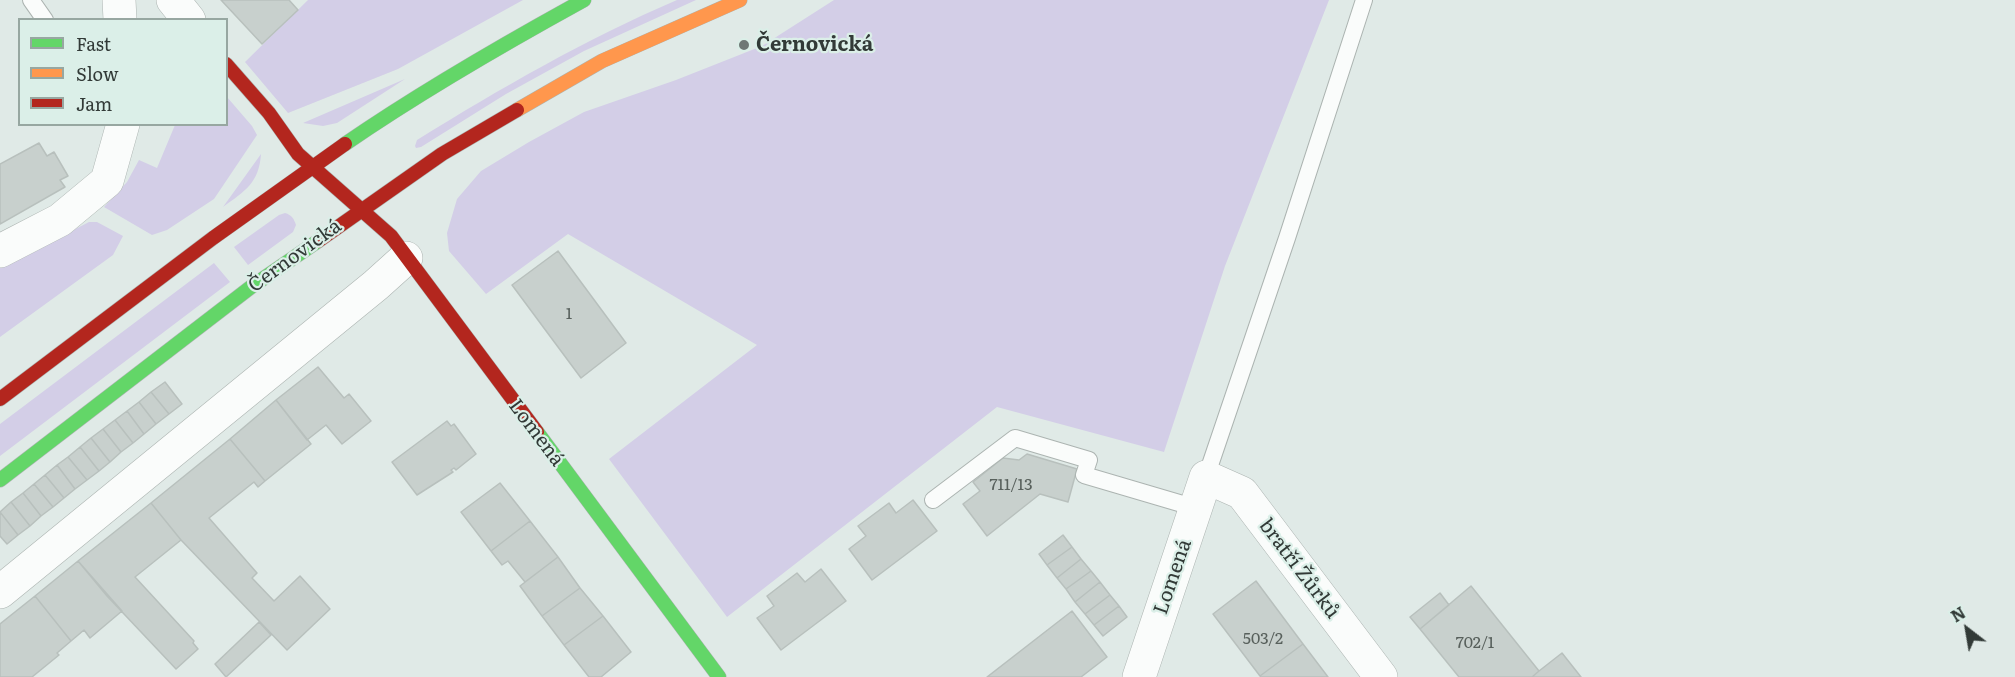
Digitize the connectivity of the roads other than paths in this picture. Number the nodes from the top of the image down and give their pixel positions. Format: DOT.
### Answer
graph roads {
  1 [pos="31,0"];
  2 [pos="119,0"];
  3 [pos="172,0"];
  4 [pos="584,0"];
  5 [pos="740,0"];
  6 [pos="1364,0"];
  7 [pos="44,18"];
  8 [pos="120,18"];
  9 [pos="187,18"];
  10 [pos="228,66"];
  11 [pos="122,126"];
  12 [pos="312,166"];
  13 [pos="361,209"];
  14 [pos="0,251"];
  15 [pos="406,258"];
  16 [pos="0,399"];
  17 [pos="1206,477"];
  18 [pos="0,480"];
  19 [pos="933,500"];
  20 [pos="1196,508"];
  21 [pos="0,592"];
  22 [pos="719,677"];
  23 [pos="1139,677"];
  24 [pos="1381,677"];
  1 -- 7 [label="lane"];
  2 -- 8 [label="street"];
  3 -- 9 [label="street"];
  4 -- 12 [label="main road"];
  5 -- 13 [label="main road, Černovická"];
  6 -- 17 [label="lane"];
  10 -- 12 [label="main road, Lomená"];
  11 -- 14 [label="street"];
  12 -- 13 [label="main road, Lomená"];
  12 -- 16 [label="main road"];
  13 -- 15 [label="main road, Lomená"];
  13 -- 18 [label="main road, Černovická"];
  15 -- 21 [label="street"];
  15 -- 22 [label="main road, Lomená"];
  17 -- 20 [label="street, Lomená"];
  17 -- 24 [label="street, bratří Žůrků"];
  19 -- 20 [label="lane"];
  20 -- 23 [label="street, Lomená"];
}
